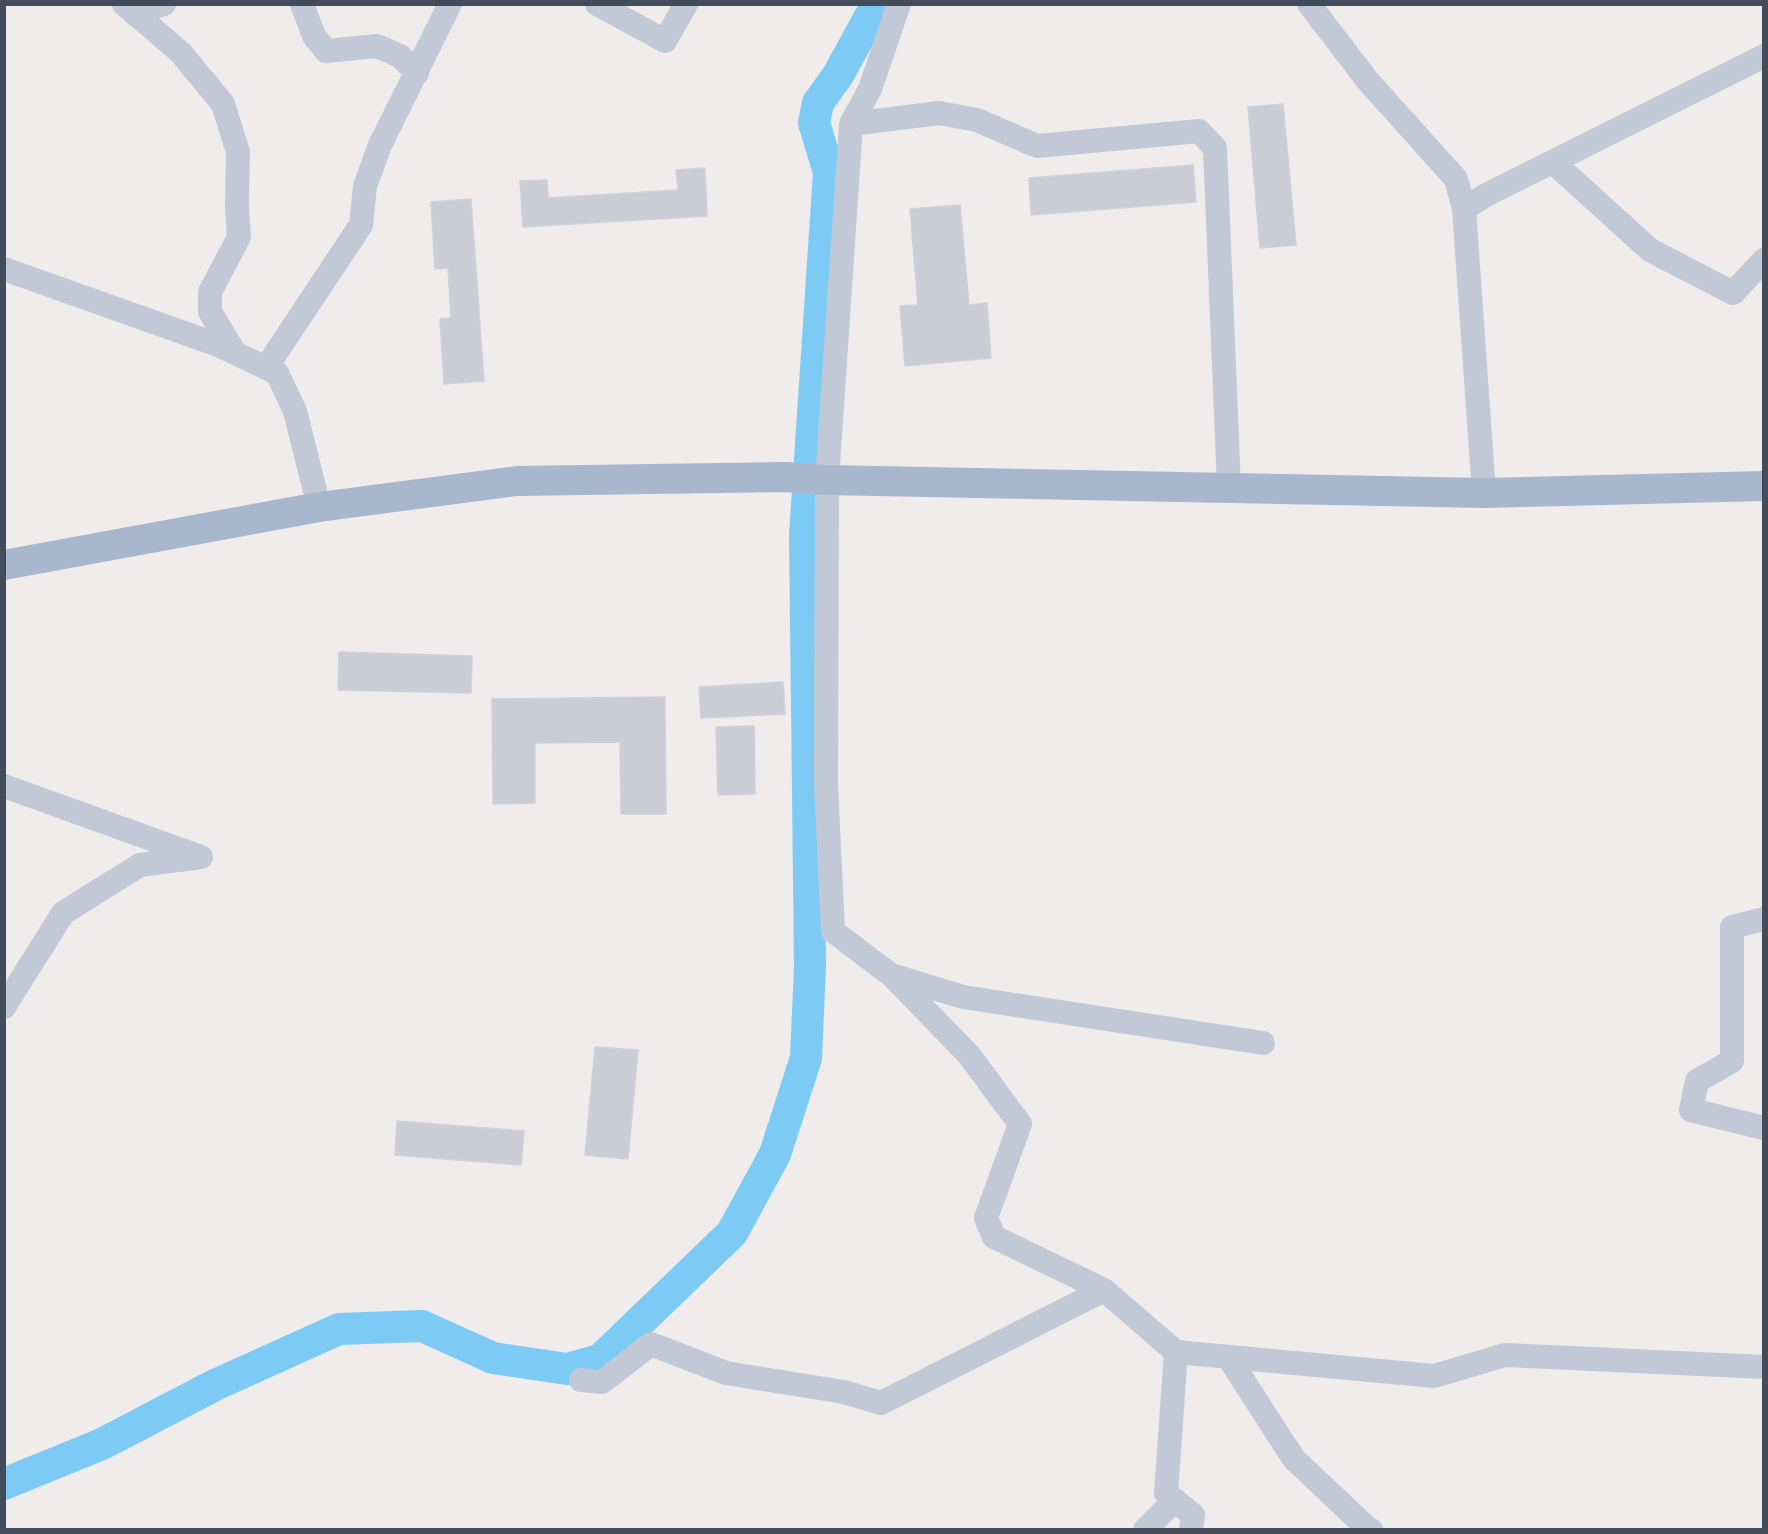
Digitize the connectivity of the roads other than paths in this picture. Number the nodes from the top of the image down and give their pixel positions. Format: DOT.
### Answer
graph roads {
  1 [pos="164,4"];
  2 [pos="302,4"];
  3 [pos="450,4"];
  4 [pos="597,4"];
  5 [pos="686,4"];
  6 [pos="899,4"];
  7 [pos="1309,4"];
  8 [pos="130,9"];
  9 [pos="1764,56"];
  10 [pos="417,73"];
  11 [pos="851,124"];
  12 [pos="1553,162"];
  13 [pos="1464,208"];
  14 [pos="1764,260"];
  15 [pos="4,269"];
  16 [pos="235,353"];
  17 [pos="266,368"];
  18 [pos="826,480"];
  19 [pos="1764,486"];
  20 [pos="1229,488"];
  21 [pos="1484,493"];
  22 [pos="319,507"];
  23 [pos="4,565"];
  24 [pos="4,786"];
  25 [pos="1764,919"];
  26 [pos="891,975"];
  27 [pos="4,1007"];
  28 [pos="1263,1043"];
  29 [pos="1764,1128"];
  30 [pos="1104,1290"];
  31 [pos="1176,1352"];
  32 [pos="1228,1357"];
  33 [pos="1764,1367"];
  34 [pos="581,1380"];
  35 [pos="1175,1500"];
  36 [pos="1145,1530"];
  37 [pos="1191,1530"];
  38 [pos="1371,1530"];
  1 -- 8 [label="street"];
  2 -- 10 [label="street"];
  3 -- 10 [label="street"];
  4 -- 5 [label="street"];
  6 -- 11 [label="street"];
  7 -- 13 [label="street"];
  8 -- 16 [label="street"];
  9 -- 12 [label="street"];
  10 -- 17 [label="street"];
  11 -- 18 [label="street"];
  11 -- 20 [label="street"];
  12 -- 13 [label="street"];
  12 -- 14 [label="street"];
  13 -- 21 [label="street"];
  15 -- 16 [label="street"];
  16 -- 17 [label="street"];
  17 -- 22 [label="street"];
  18 -- 20 [label="main road"];
  18 -- 22 [label="main road"];
  18 -- 26 [label="street"];
  19 -- 21 [label="main road"];
  20 -- 21 [label="main road"];
  22 -- 23 [label="main road"];
  24 -- 27 [label="street"];
  25 -- 29 [label="street"];
  26 -- 28 [label="street"];
  26 -- 30 [label="street"];
  30 -- 31 [label="street"];
  30 -- 34 [label="street"];
  31 -- 32 [label="street"];
  31 -- 35 [label="street"];
  32 -- 33 [label="street"];
  32 -- 38 [label="street"];
  35 -- 36 [label="street"];
  35 -- 37 [label="street"];
}
